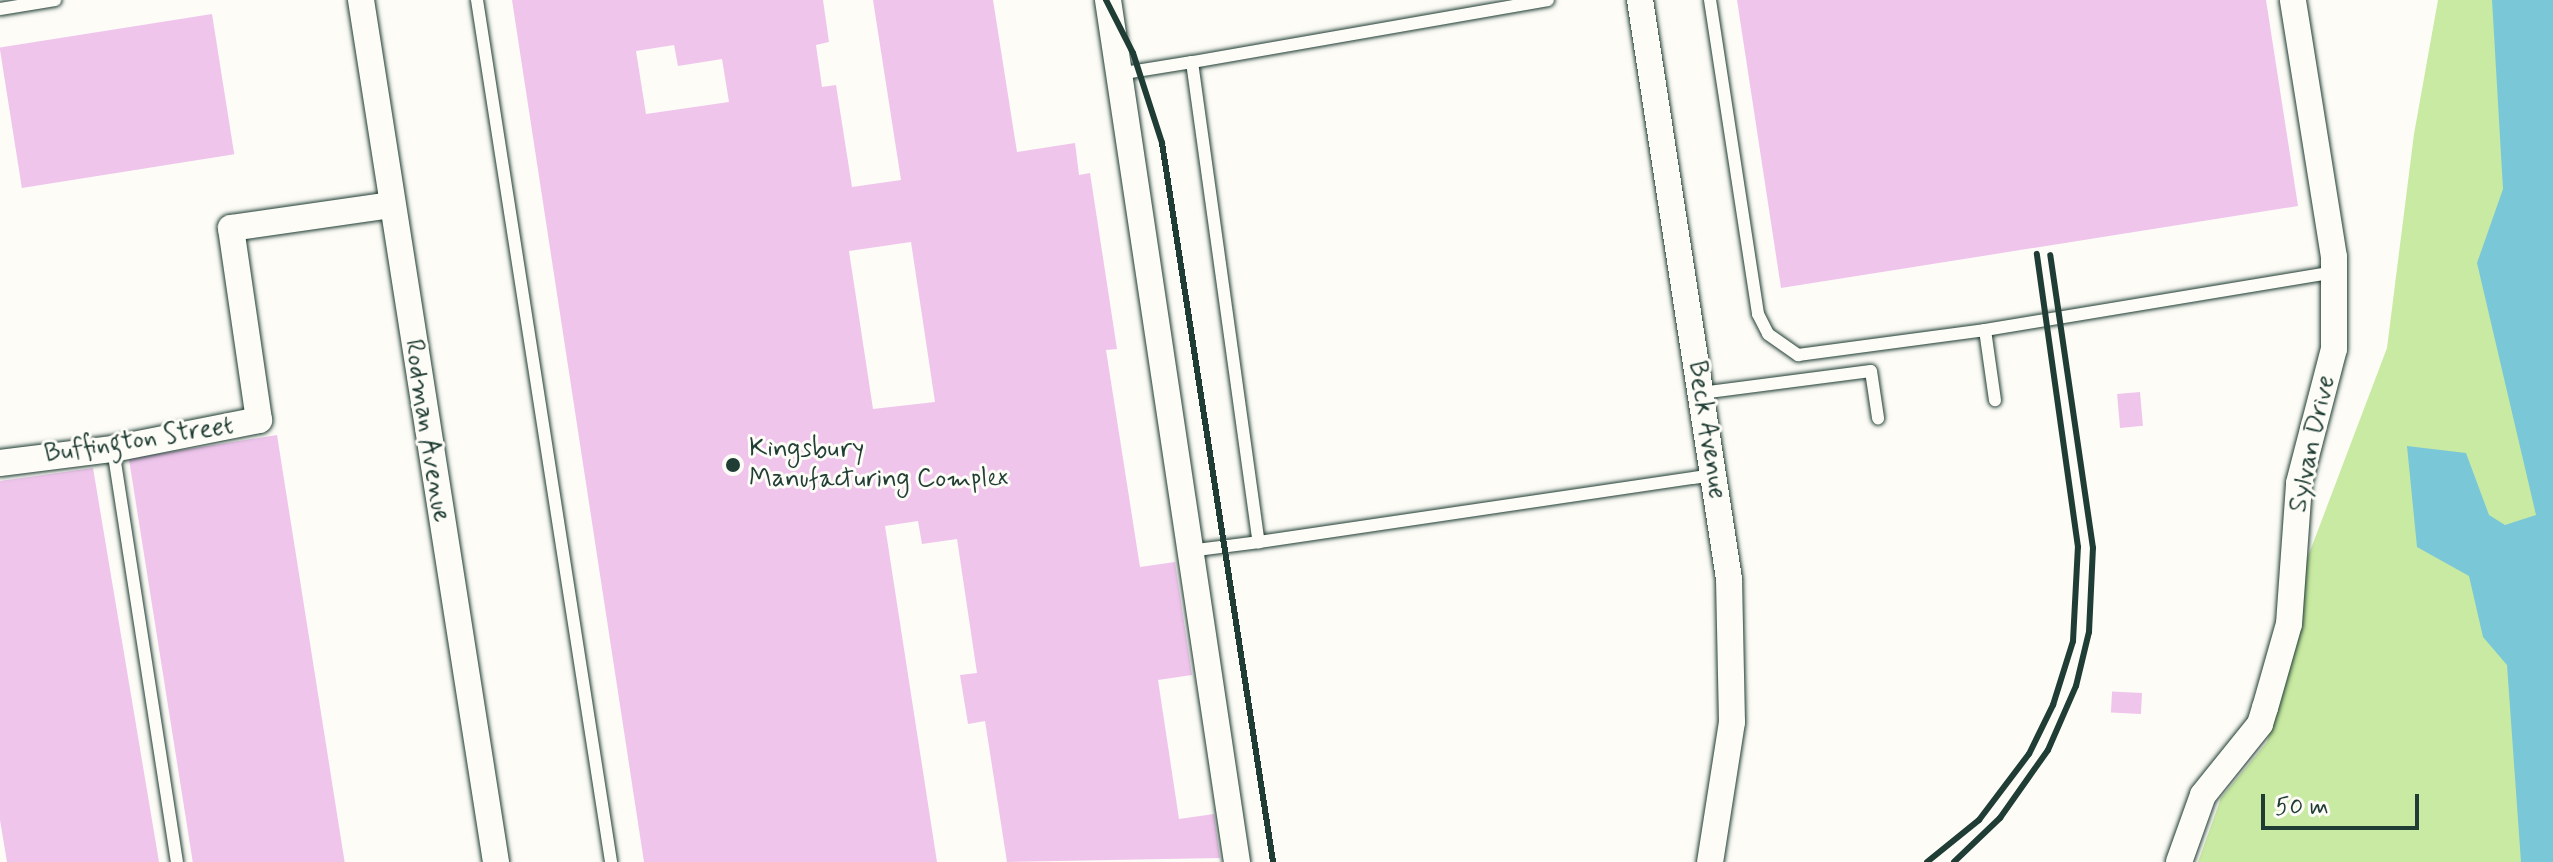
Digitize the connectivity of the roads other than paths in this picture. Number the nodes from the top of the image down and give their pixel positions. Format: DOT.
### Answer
graph roads {
  1 [pos="55,0"];
  2 [pos="361,0"];
  3 [pos="477,0"];
  4 [pos="1108,0"];
  5 [pos="1548,0"];
  6 [pos="1640,0"];
  7 [pos="1710,0"];
  8 [pos="2293,0"];
  9 [pos="0,9"];
  10 [pos="1192,62"];
  11 [pos="1118,74"];
  12 [pos="391,205"];
  13 [pos="2335,272"];
  14 [pos="1985,330"];
  15 [pos="1701,393"];
  16 [pos="1995,400"];
  17 [pos="1878,418"];
  18 [pos="113,449"];
  19 [pos="0,463"];
  20 [pos="1713,475"];
  21 [pos="1259,542"];
  22 [pos="1189,551"];
  23 [pos="177,862"];
  24 [pos="496,862"];
  25 [pos="611,862"];
  26 [pos="1237,862"];
  27 [pos="1710,862"];
  28 [pos="2179,862"];
  1 -- 9 [label="lane"];
  2 -- 12 [label="street, Rodman Avenue"];
  3 -- 25 [label="lane"];
  4 -- 11 [label="street"];
  5 -- 10 [label="lane"];
  6 -- 15 [label="street, Beck Avenue"];
  7 -- 14 [label="lane"];
  8 -- 13 [label="street, Sylvan Drive"];
  10 -- 11 [label="lane"];
  10 -- 21 [label="lane"];
  11 -- 22 [label="street"];
  12 -- 18 [label="street, Buffington Street"];
  12 -- 24 [label="street, Rodman Avenue"];
  13 -- 14 [label="lane"];
  13 -- 28 [label="street, Sylvan Drive"];
  14 -- 16 [label="lane"];
  15 -- 17 [label="lane"];
  15 -- 20 [label="street, Beck Avenue"];
  18 -- 19 [label="street, Buffington Street"];
  18 -- 23 [label="lane"];
  20 -- 21 [label="lane"];
  20 -- 27 [label="street, Beck Avenue"];
  21 -- 22 [label="lane"];
  22 -- 26 [label="street"];
}
